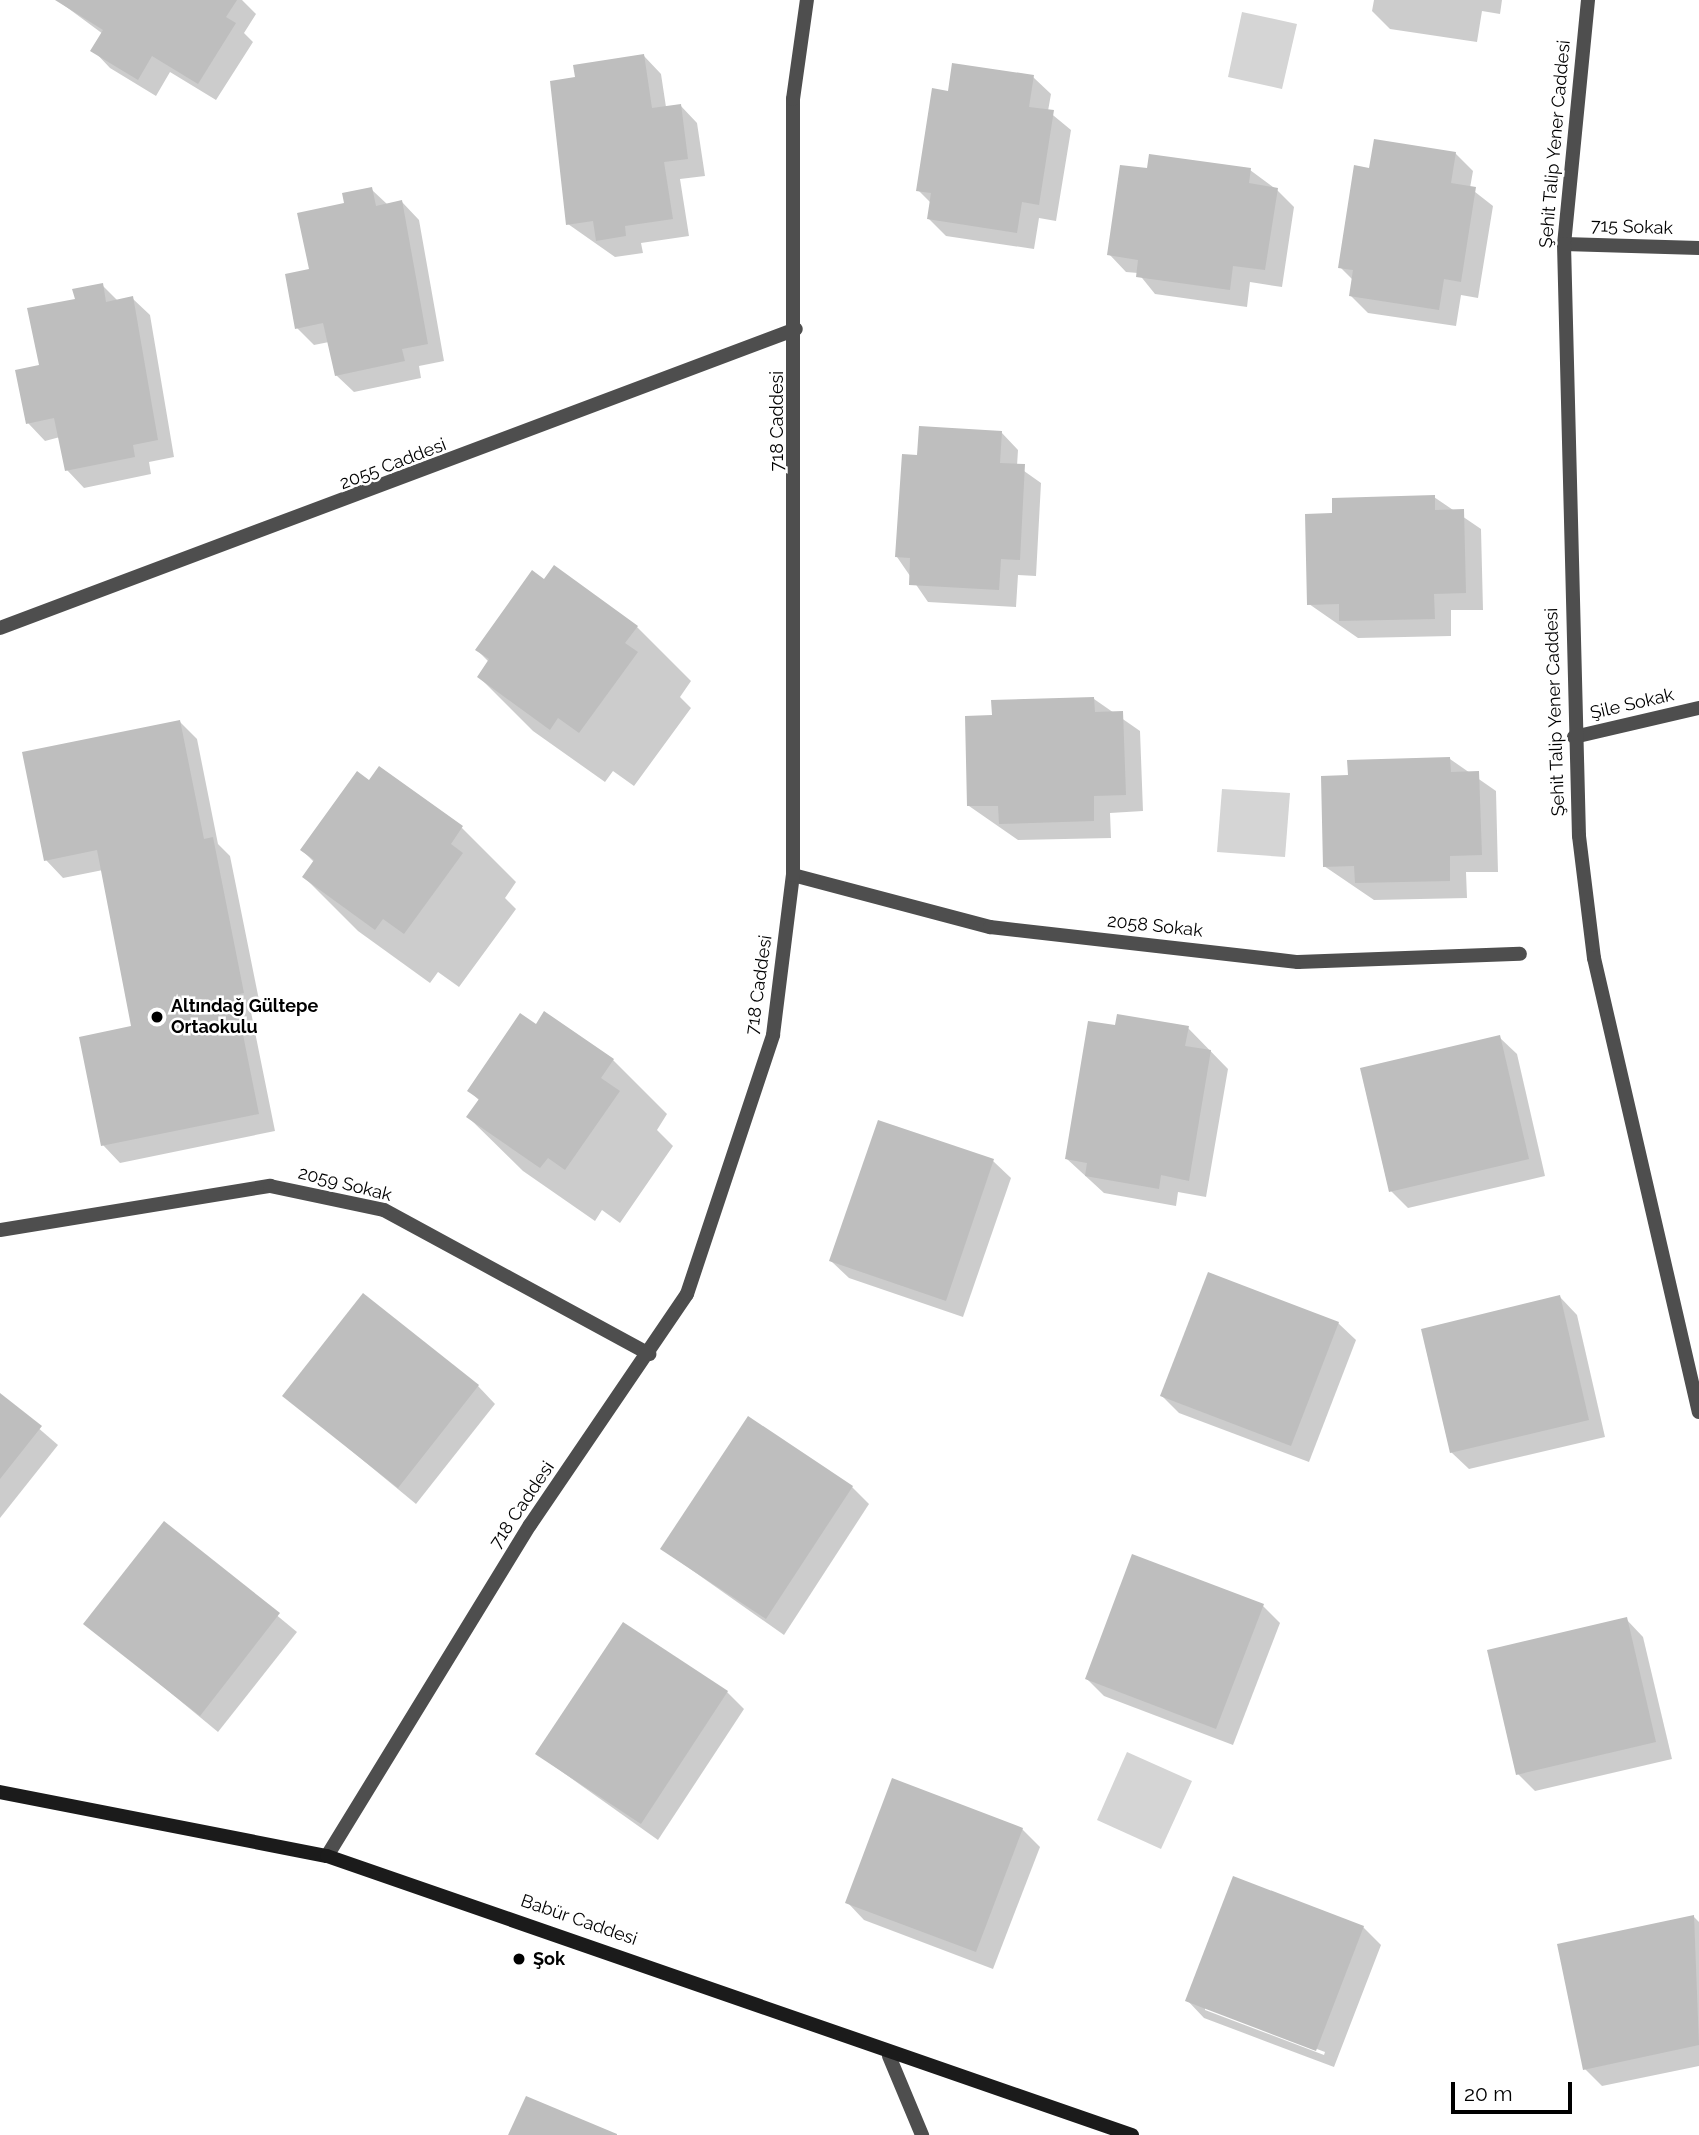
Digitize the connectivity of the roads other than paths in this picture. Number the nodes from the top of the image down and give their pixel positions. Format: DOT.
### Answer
graph roads {
  1 [pos="807,0"];
  2 [pos="1588,0"];
  3 [pos="1564,244"];
  4 [pos="1699,248"];
  5 [pos="796,329"];
  6 [pos="0,628"];
  7 [pos="1699,708"];
  8 [pos="1574,737"];
  9 [pos="793,875"];
  10 [pos="1520,954"];
  11 [pos="0,1230"];
  12 [pos="649,1354"];
  13 [pos="1699,1412"];
  14 [pos="0,1791"];
  15 [pos="327,1856"];
  16 [pos="889,2056"];
  17 [pos="922,2135"];
  18 [pos="1132,2135"];
  1 -- 5 [label="street, 718 Caddesi"];
  2 -- 3 [label="street, Şehit Talip Yener Caddesi"];
  3 -- 4 [label="street, 715 Sokak"];
  3 -- 8 [label="street, Şehit Talip Yener Caddesi"];
  5 -- 6 [label="street, 2055 Caddesi"];
  5 -- 9 [label="street, 718 Caddesi"];
  7 -- 8 [label="street, Şile Sokak"];
  8 -- 13 [label="street, Şehit Talip Yener Caddesi"];
  9 -- 10 [label="street, 2058 Sokak"];
  9 -- 12 [label="street, 718 Caddesi"];
  11 -- 12 [label="street, 2059 Sokak"];
  12 -- 15 [label="street, 718 Caddesi"];
  14 -- 15 [label="main road, Babür Caddesi"];
  15 -- 16 [label="main road, Babür Caddesi"];
  16 -- 17 [label="street"];
  16 -- 18 [label="main road, Babür Caddesi"];
}
